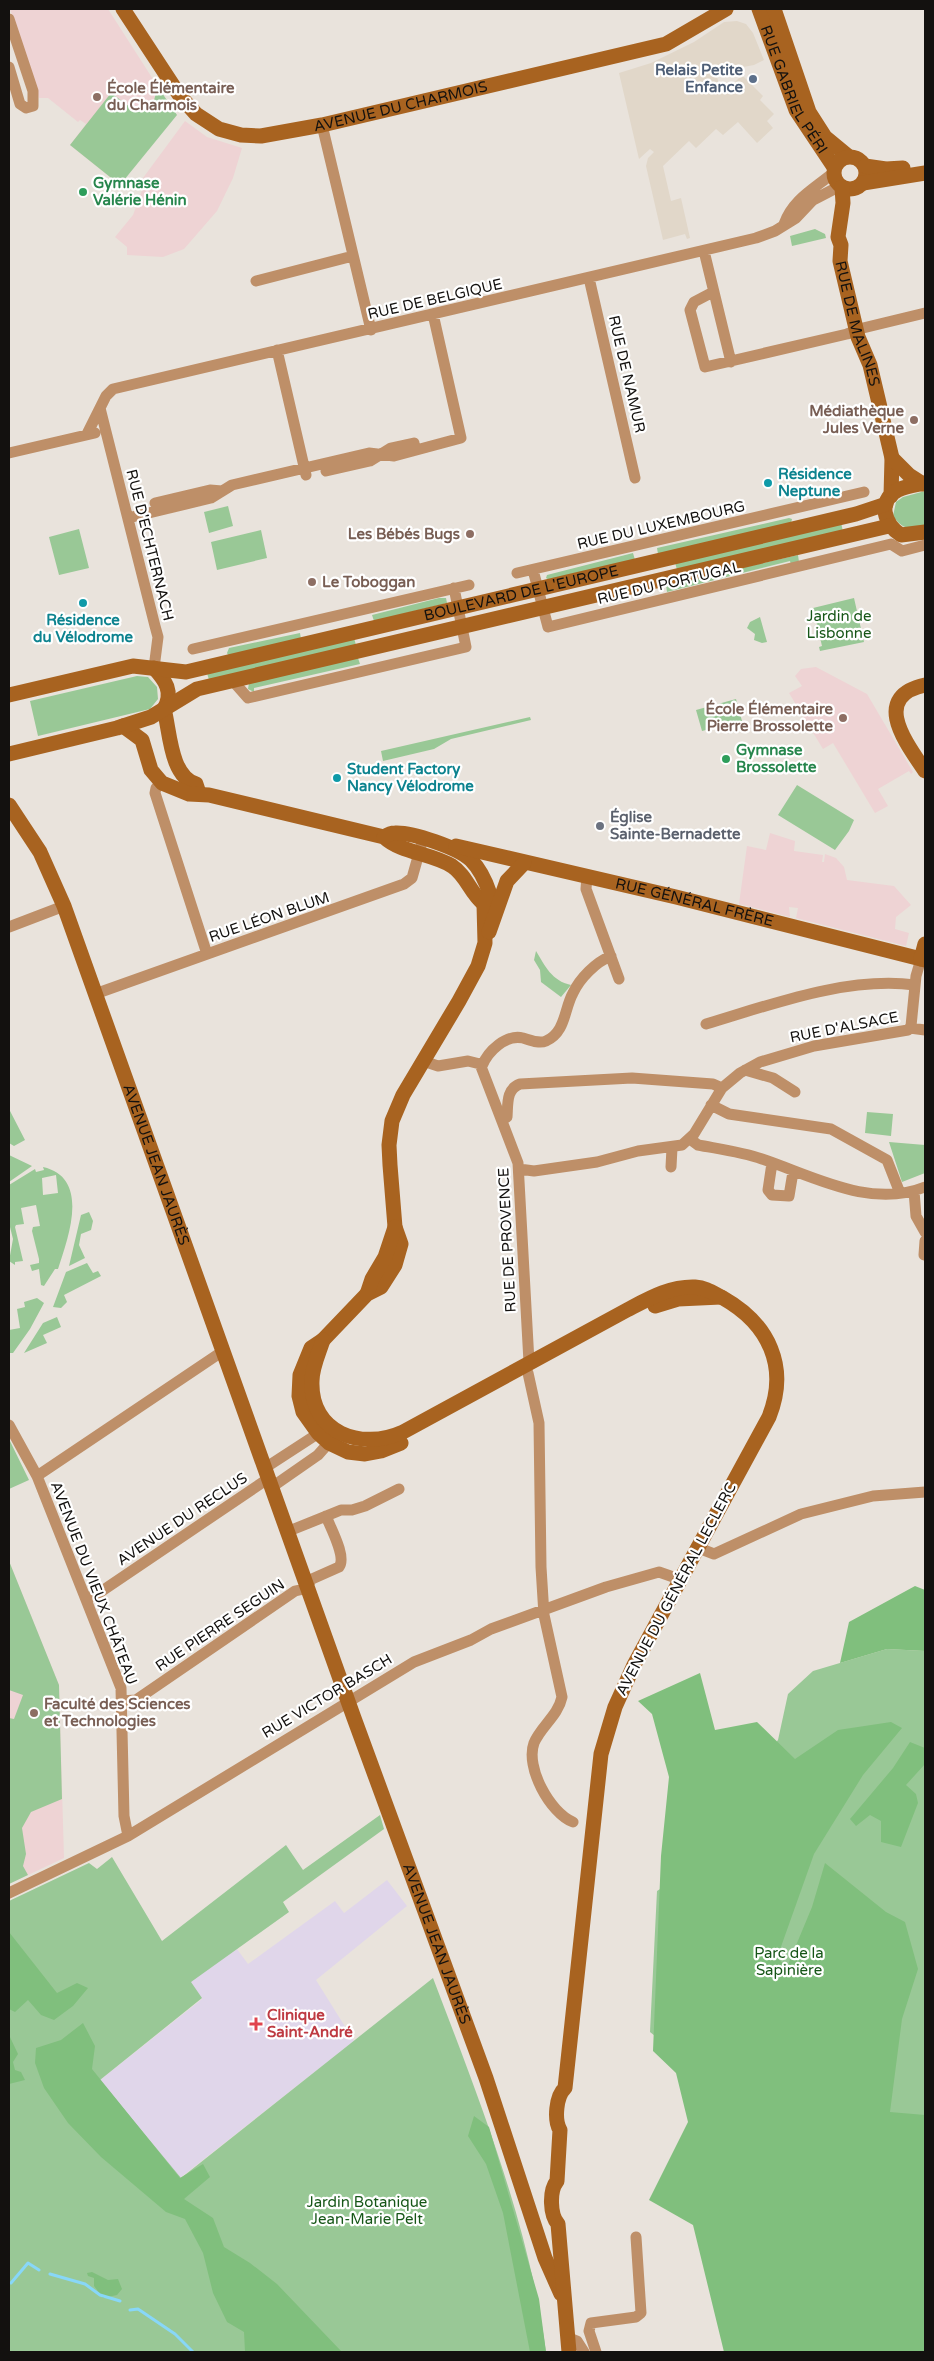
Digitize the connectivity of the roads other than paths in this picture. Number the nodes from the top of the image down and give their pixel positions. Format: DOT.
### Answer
graph roads {
  1 [pos="123,9"];
  2 [pos="726,9"];
  3 [pos="758,9"];
  4 [pos="774,9"];
  5 [pos="9,19"];
  6 [pos="9,67"];
  7 [pos="322,125"];
  8 [pos="848,156"];
  9 [pos="865,166"];
  10 [pos="925,166"];
  11 [pos="925,173"];
  12 [pos="837,178"];
  13 [pos="861,184"];
  14 [pos="841,245"];
  15 [pos="704,251"];
  16 [pos="353,256"];
  17 [pos="589,278"];
  18 [pos="256,281"];
  19 [pos="713,292"];
  20 [pos="925,313"];
  21 [pos="433,314"];
  22 [pos="370,330"];
  23 [pos="856,331"];
  24 [pos="277,350"];
  25 [pos="731,362"];
  26 [pos="100,408"];
  27 [pos="106,430"];
  28 [pos="87,434"];
  29 [pos="9,453"];
  30 [pos="892,458"];
  31 [pos="305,472"];
  32 [pos="635,478"];
  33 [pos="924,483"];
  34 [pos="864,492"];
  35 [pos="888,500"];
  36 [pos="795,509"];
  37 [pos="127,514"];
  38 [pos="819,523"];
  39 [pos="889,526"];
  40 [pos="925,532"];
  41 [pos="827,541"];
  42 [pos="925,545"];
  43 [pos="818,562"];
  44 [pos="533,570"];
  45 [pos="517,573"];
  46 [pos="469,585"];
  47 [pos="454,588"];
  48 [pos="538,589"];
  49 [pos="458,608"];
  50 [pos="542,608"];
  51 [pos="462,627"];
  52 [pos="220,644"];
  53 [pos="193,649"];
  54 [pos="214,665"];
  55 [pos="154,668"];
  56 [pos="233,681"];
  57 [pos="925,685"];
  58 [pos="9,695"];
  59 [pos="164,709"];
  60 [pos="123,726"];
  61 [pos="9,754"];
  62 [pos="925,771"];
  63 [pos="181,774"];
  64 [pos="162,783"];
  65 [pos="199,793"];
  66 [pos="9,805"];
  67 [pos="442,844"];
  68 [pos="422,846"];
  69 [pos="507,858"];
  70 [pos="524,863"];
  71 [pos="472,874"];
  72 [pos="587,876"];
  73 [pos="64,906"];
  74 [pos="9,927"];
  75 [pos="485,943"];
  76 [pos="925,944"];
  77 [pos="207,954"];
  78 [pos="610,956"];
  79 [pos="923,960"];
  80 [pos="619,978"];
  81 [pos="915,985"];
  82 [pos="95,994"];
  83 [pos="706,1024"];
  84 [pos="910,1028"];
  85 [pos="925,1030"];
  86 [pos="423,1061"];
  87 [pos="482,1066"];
  88 [pos="746,1070"];
  89 [pos="722,1088"];
  90 [pos="795,1092"];
  91 [pos="711,1105"];
  92 [pos="502,1120"];
  93 [pos="690,1139"];
  94 [pos="672,1148"];
  95 [pos="772,1163"];
  96 [pos="671,1168"];
  97 [pos="519,1169"];
  98 [pos="793,1172"];
  99 [pos="920,1189"];
  100 [pos="900,1193"];
  101 [pos="925,1232"];
  102 [pos="925,1241"];
  103 [pos="924,1255"];
  104 [pos="223,1351"];
  105 [pos="528,1368"];
  106 [pos="9,1425"];
  107 [pos="329,1434"];
  108 [pos="37,1476"];
  109 [pos="269,1477"];
  110 [pos="399,1489"];
  111 [pos="925,1492"];
  112 [pos="326,1516"];
  113 [pos="288,1531"];
  114 [pos="696,1547"];
  115 [pos="679,1579"];
  116 [pos="308,1584"];
  117 [pos="86,1599"];
  118 [pos="544,1610"];
  119 [pos="122,1701"];
  120 [pos="348,1701"];
  121 [pos="573,1822"];
  122 [pos="128,1836"];
  123 [pos="9,1894"];
  124 [pos="636,2237"];
  125 [pos="565,2302"];
  126 [pos="572,2349"];
  127 [pos="596,2352"];
  1 -- 7 [label="main road, AVENUE DU CHARMOIS"];
  2 -- 7 [label="main road, AVENUE DU CHARMOIS"];
  3 -- 12 [label="main road, RUE GABRIEL PÉRI"];
  4 -- 8 [label="main road, RUE GABRIEL PÉRI"];
  5 -- 6 [label="street"];
  7 -- 16 [label="street"];
  8 -- 9 [label="main road"];
  8 -- 12 [label="main road"];
  9 -- 10 [label="main road"];
  9 -- 13 [label="main road"];
  11 -- 13 [label="main road"];
  12 -- 13 [label="main road"];
  12 -- 14 [label="main road, RUE DE MALINES"];
  12 -- 15 [label="street, RUE DE BELGIQUE"];
  13 -- 14 [label="main road, RUE DE MALINES"];
  14 -- 23 [label="main road, RUE DE MALINES"];
  15 -- 17 [label="street, RUE DE BELGIQUE"];
  15 -- 19 [label="street"];
  16 -- 18 [label="street"];
  16 -- 22 [label="street"];
  17 -- 21 [label="street, RUE DE BELGIQUE"];
  17 -- 32 [label="street, RUE DE NAMUR"];
  19 -- 25 [label="street"];
  19 -- 25 [label="street"];
  20 -- 23 [label="street"];
  21 -- 22 [label="street, RUE DE BELGIQUE"];
  21 -- 31 [label="street"];
  22 -- 24 [label="street, RUE DE BELGIQUE"];
  23 -- 25 [label="street"];
  23 -- 30 [label="main road, RUE DE MALINES"];
  24 -- 26 [label="street, RUE DE BELGIQUE"];
  24 -- 31 [label="street"];
  26 -- 27 [label="street"];
  26 -- 28 [label="street, RUE DE BELGIQUE"];
  27 -- 28 [label="street"];
  27 -- 37 [label="street, RUE D'ECHTERNACH"];
  28 -- 29 [label="street"];
  30 -- 33 [label="main road"];
  30 -- 35 [label="main road, RUE DE MALINES"];
  31 -- 37 [label="street"];
  33 -- 35 [label="main road, BOULEVARD DE L'EUROPE"];
  34 -- 36 [label="street, RUE DU LUXEMBOURG"];
  35 -- 38 [label="main road, BOULEVARD DE L'EUROPE"];
  35 -- 39 [label="main road"];
  36 -- 38 [label="street"];
  36 -- 44 [label="street, RUE DU LUXEMBOURG"];
  37 -- 55 [label="street, RUE D'ECHTERNACH"];
  38 -- 48 [label="main road, BOULEVARD DE L'EUROPE"];
  39 -- 40 [label="main road"];
  39 -- 41 [label="main road, BOULEVARD DE L'EUROPE"];
  41 -- 43 [label="street"];
  41 -- 50 [label="main road, BOULEVARD DE L'EUROPE"];
  42 -- 43 [label="street, RUE DU PORTUGAL"];
  43 -- 50 [label="street, RUE DU PORTUGAL"];
  44 -- 45 [label="street, RUE DU LUXEMBOURG"];
  44 -- 48 [label="street"];
  46 -- 47 [label="street"];
  47 -- 49 [label="street"];
  47 -- 52 [label="street"];
  48 -- 49 [label="main road, BOULEVARD DE L'EUROPE"];
  48 -- 50 [label="street"];
  49 -- 51 [label="street"];
  49 -- 54 [label="main road, BOULEVARD DE L'EUROPE"];
  50 -- 51 [label="main road, BOULEVARD DE L'EUROPE"];
  51 -- 56 [label="main road, BOULEVARD DE L'EUROPE"];
  51 -- 56 [label="street"];
  52 -- 53 [label="street"];
  52 -- 54 [label="street"];
  54 -- 55 [label="main road, BOULEVARD DE L'EUROPE"];
  55 -- 58 [label="main road, BOULEVARD DE L'EUROPE"];
  55 -- 59 [label="main road"];
  56 -- 59 [label="main road, BOULEVARD DE L'EUROPE"];
  57 -- 62 [label="main road"];
  59 -- 60 [label="main road, BOULEVARD DE L'EUROPE"];
  59 -- 63 [label="main road"];
  60 -- 61 [label="main road, BOULEVARD DE L'EUROPE"];
  60 -- 64 [label="main road"];
  63 -- 64 [label="main road"];
  63 -- 65 [label="main road"];
  64 -- 65 [label="main road"];
  64 -- 77 [label="street"];
  65 -- 68 [label="main road"];
  66 -- 73 [label="main road, AVENUE JEAN JAURÈS"];
  67 -- 68 [label="main road"];
  67 -- 69 [label="main road, RUE GÉNÉRAL FRÈRE"];
  67 -- 71 [label="main road"];
  68 -- 71 [label="main road"];
  68 -- 77 [label="street, RUE LÉON BLUM"];
  69 -- 70 [label="main road, RUE GÉNÉRAL FRÈRE"];
  69 -- 71 [label="main road"];
  70 -- 72 [label="main road, RUE GÉNÉRAL FRÈRE"];
  70 -- 75 [label="main road"];
  71 -- 75 [label="main road"];
  72 -- 78 [label="street"];
  72 -- 79 [label="main road, RUE GÉNÉRAL FRÈRE"];
  73 -- 74 [label="street"];
  73 -- 82 [label="main road, AVENUE JEAN JAURÈS"];
  75 -- 86 [label="main road"];
  76 -- 79 [label="main road"];
  77 -- 82 [label="street, RUE LÉON BLUM"];
  78 -- 80 [label="street"];
  78 -- 87 [label="street"];
  79 -- 81 [label="street, RUE D'ALSACE"];
  81 -- 83 [label="street"];
  81 -- 84 [label="street, RUE D'ALSACE"];
  82 -- 104 [label="main road, AVENUE JEAN JAURÈS"];
  84 -- 85 [label="street"];
  84 -- 88 [label="street, RUE D'ALSACE"];
  86 -- 87 [label="street"];
  86 -- 107 [label="main road"];
  87 -- 92 [label="street, RUE DE PROVENCE"];
  88 -- 89 [label="street, RUE D'ALSACE"];
  88 -- 90 [label="street"];
  89 -- 91 [label="street, RUE D'ALSACE"];
  89 -- 92 [label="street"];
  91 -- 93 [label="street, RUE D'ALSACE"];
  91 -- 100 [label="street"];
  92 -- 97 [label="street, RUE DE PROVENCE"];
  93 -- 94 [label="street"];
  93 -- 95 [label="street"];
  94 -- 96 [label="street"];
  94 -- 97 [label="street"];
  95 -- 98 [label="street"];
  95 -- 98 [label="street"];
  97 -- 105 [label="street, RUE DE PROVENCE"];
  98 -- 100 [label="street"];
  99 -- 100 [label="street"];
  99 -- 101 [label="street"];
  102 -- 103 [label="street"];
  104 -- 108 [label="street, AVENUE DU VIEUX CHÂTEAU"];
  104 -- 109 [label="main road, AVENUE JEAN JAURÈS"];
  105 -- 107 [label="main road, AVENUE DU GÉNÉRAL LECLERC"];
  105 -- 114 [label="main road, AVENUE DU GÉNÉRAL LECLERC"];
  105 -- 118 [label="street, RUE DE PROVENCE"];
  106 -- 108 [label="street"];
  107 -- 109 [label="street, AVENUE DU RECLUS"];
  107 -- 109 [label="street, AVENUE DU RECLUS"];
  108 -- 117 [label="street, AVENUE DU VIEUX CHÂTEAU"];
  109 -- 113 [label="main road, AVENUE JEAN JAURÈS"];
  109 -- 117 [label="street, AVENUE DU RECLUS"];
  110 -- 112 [label="street"];
  111 -- 114 [label="street"];
  112 -- 113 [label="street"];
  112 -- 116 [label="street"];
  113 -- 116 [label="main road, AVENUE JEAN JAURÈS"];
  114 -- 115 [label="main road, AVENUE DU GÉNÉRAL LECLERC"];
  115 -- 118 [label="street, RUE VICTOR BASCH"];
  115 -- 125 [label="main road, AVENUE DU GÉNÉRAL LECLERC"];
  116 -- 119 [label="street, RUE PIERRE SEGUIN"];
  116 -- 120 [label="main road, AVENUE JEAN JAURÈS"];
  117 -- 119 [label="street, AVENUE DU VIEUX CHÂTEAU"];
  118 -- 120 [label="street, RUE VICTOR BASCH"];
  118 -- 121 [label="street, RUE DE PROVENCE"];
  119 -- 122 [label="street, AVENUE DU VIEUX CHÂTEAU"];
  120 -- 122 [label="street, RUE VICTOR BASCH"];
  120 -- 125 [label="main road, AVENUE JEAN JAURÈS"];
  122 -- 123 [label="street, RUE VICTOR BASCH"];
  124 -- 127 [label="street"];
  125 -- 126 [label="main road, AVENUE DU GÉNÉRAL LECLERC"];
}
